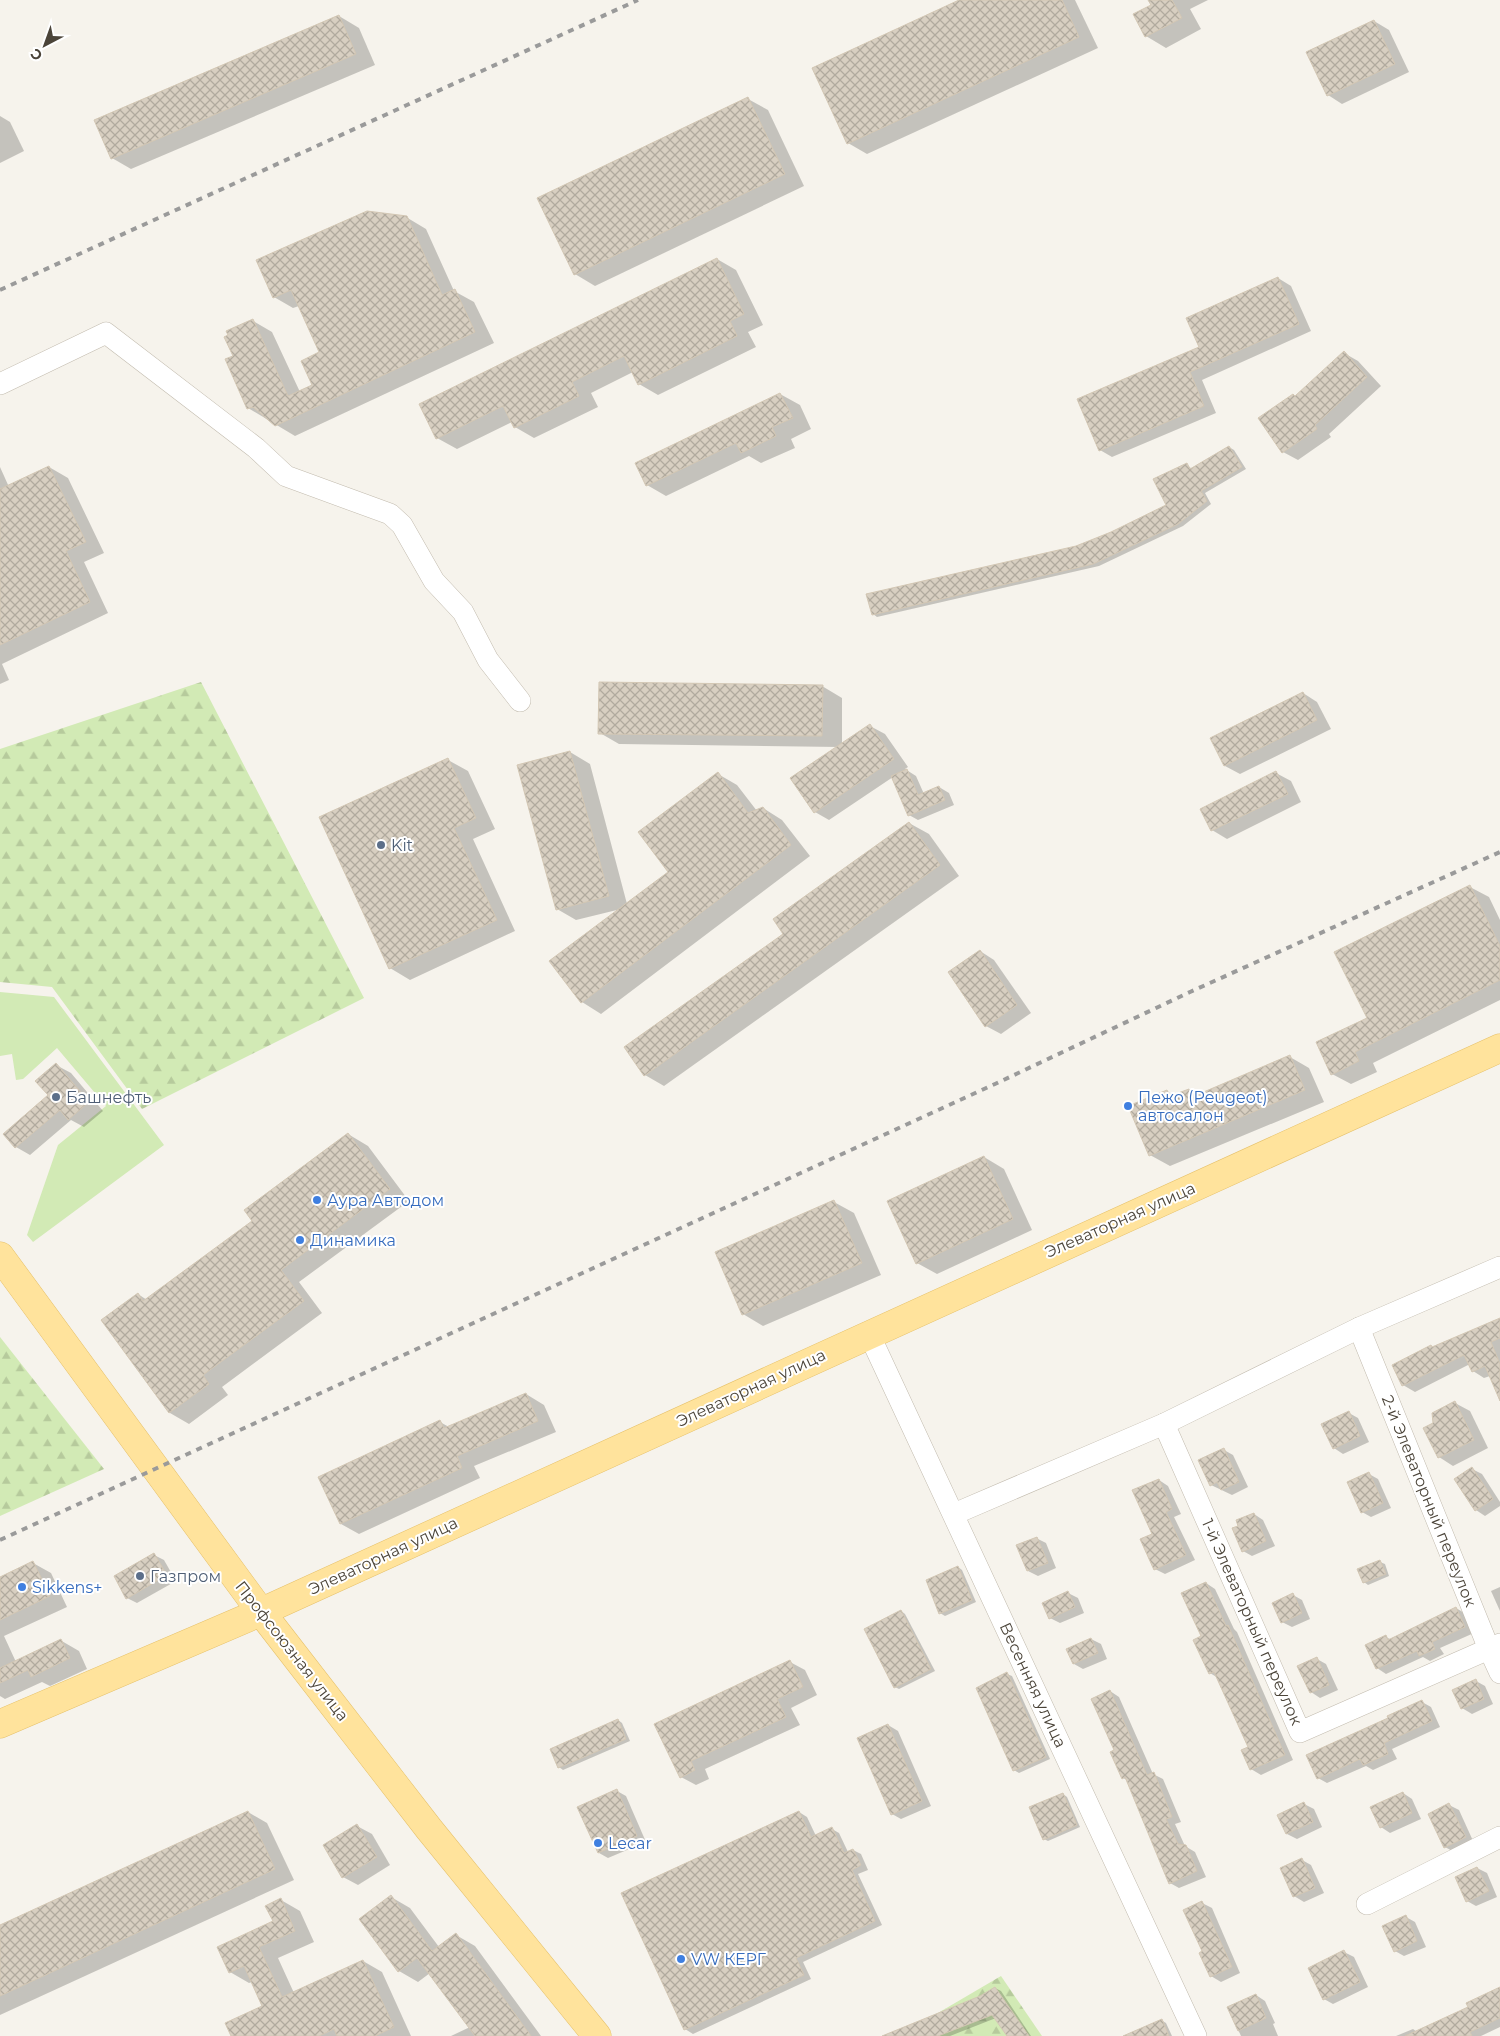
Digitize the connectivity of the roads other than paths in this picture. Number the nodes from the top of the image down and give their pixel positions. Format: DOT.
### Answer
graph roads {
  1 [pos="0,384"];
  2 [pos="520,701"];
  3 [pos="1500,1048"];
  4 [pos="0,1256"];
  5 [pos="1500,1268"];
  6 [pos="1359,1328"];
  7 [pos="869,1334"];
  8 [pos="1164,1424"];
  9 [pos="954,1514"];
  10 [pos="261,1612"];
  11 [pos="1494,1646"];
  12 [pos="1500,1673"];
  13 [pos="0,1724"];
  14 [pos="1500,1837"];
  15 [pos="1366,1904"];
  16 [pos="597,2036"];
  17 [pos="1196,2036"];
  1 -- 2 [label="street"];
  3 -- 7 [label="main road, Элеваторная улица"];
  4 -- 10 [label="main road, Профсоюзная улица"];
  5 -- 6 [label="street"];
  6 -- 8 [label="street"];
  6 -- 11 [label="street, 2-й Элеваторный переулок"];
  7 -- 9 [label="street, Весенняя улица"];
  7 -- 10 [label="main road, Элеваторная улица"];
  8 -- 9 [label="street"];
  8 -- 11 [label="street, 1-й Элеваторный переулок"];
  9 -- 17 [label="street, Весенняя улица"];
  10 -- 13 [label="main road, Элеваторная улица"];
  10 -- 16 [label="main road, Профсоюзная улица"];
  11 -- 12 [label="street, 2-й Элеваторный переулок"];
  14 -- 15 [label="street"];
}
